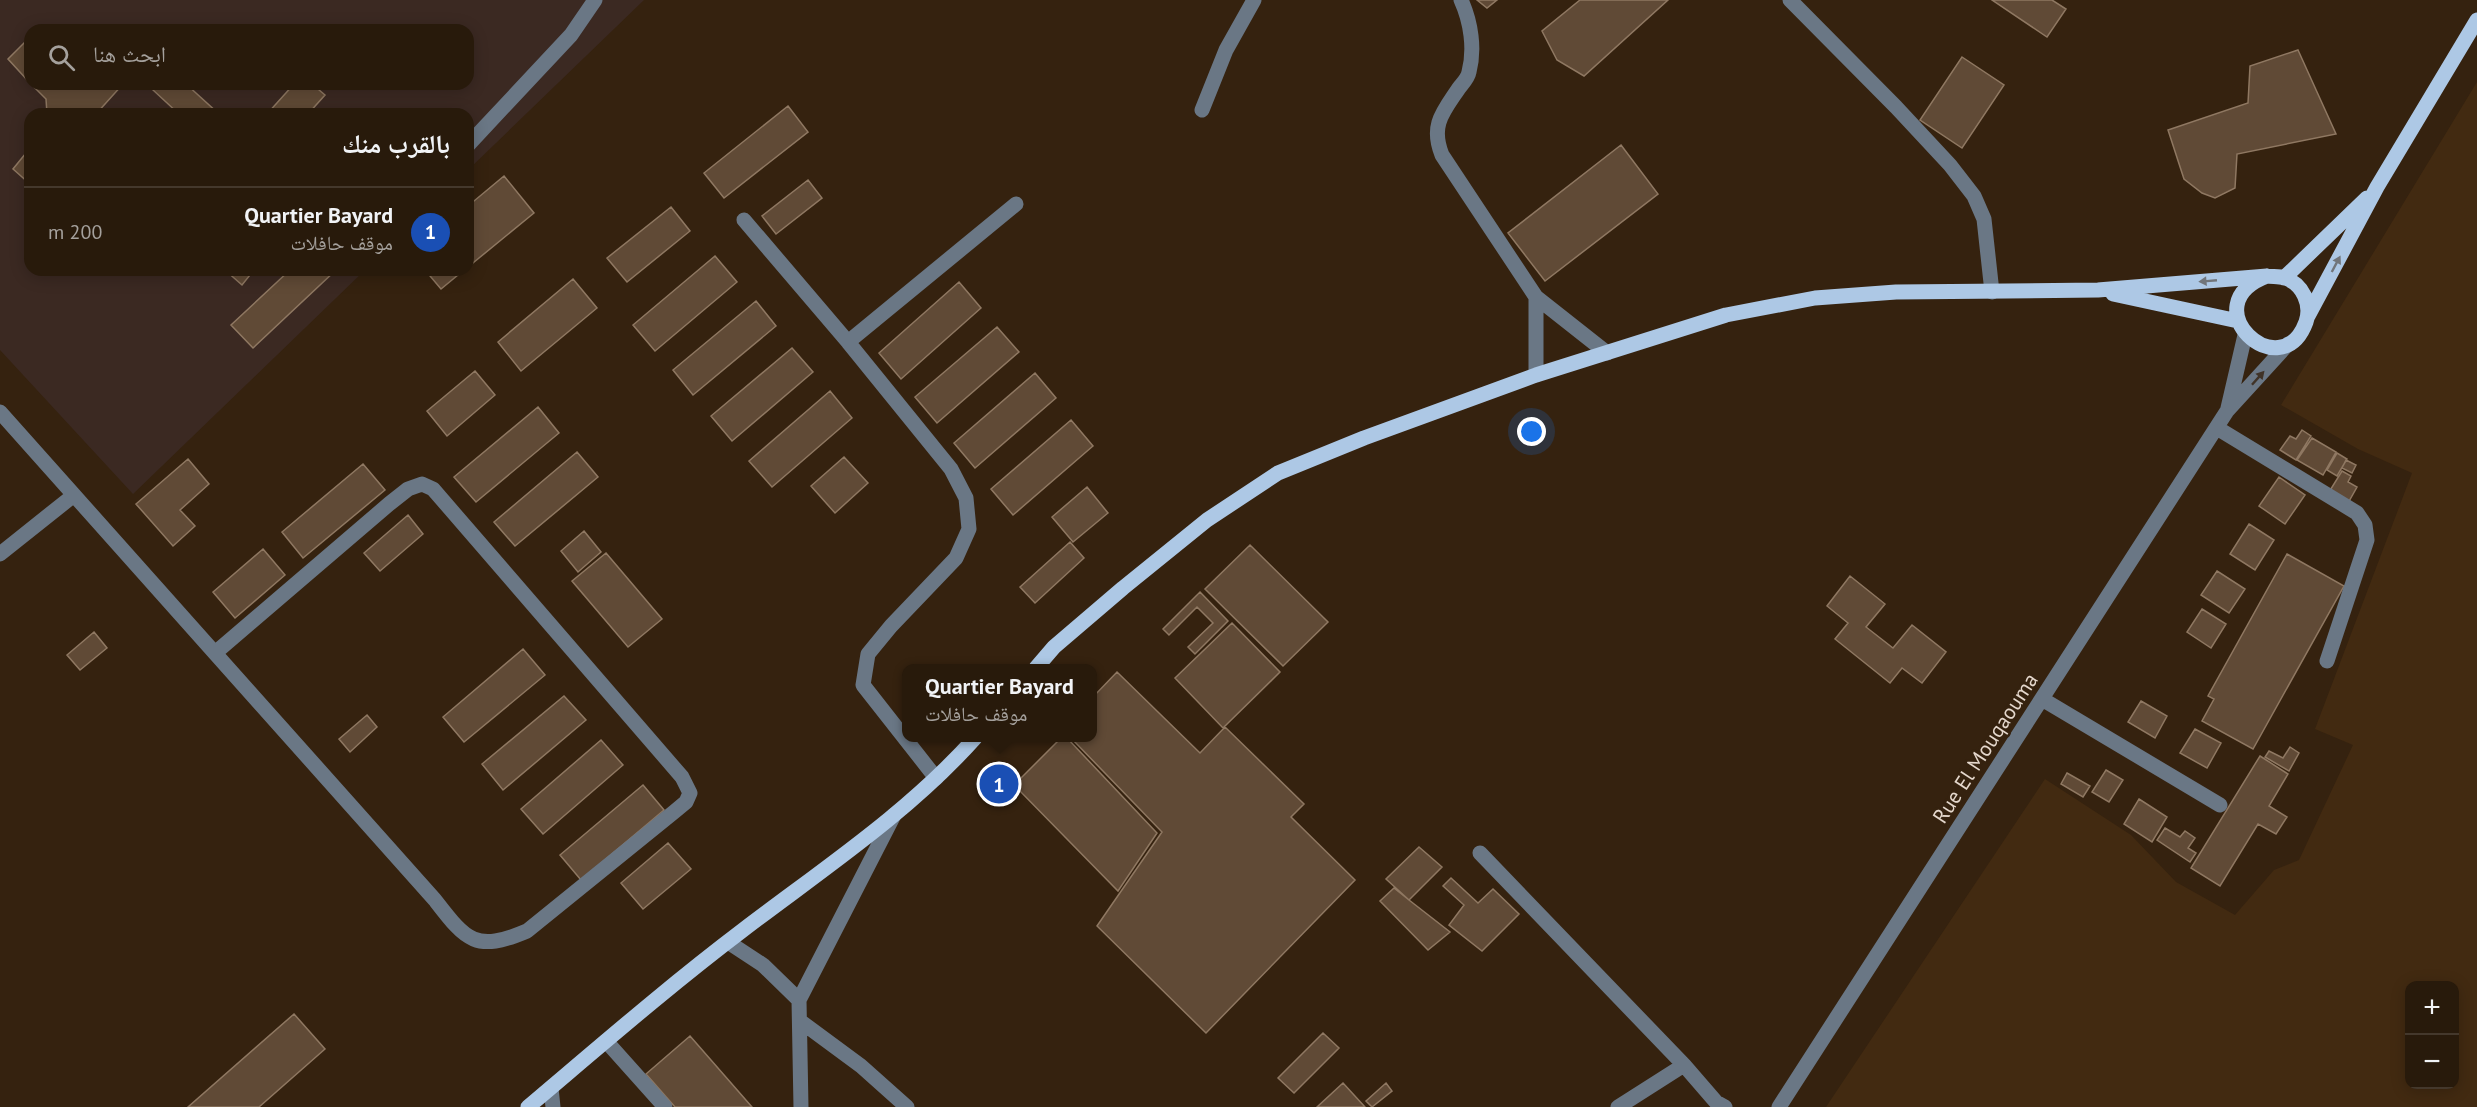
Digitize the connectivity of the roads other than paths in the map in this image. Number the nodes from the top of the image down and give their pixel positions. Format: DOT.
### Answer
graph roads {
  1 [pos="596,0"];
  2 [pos="1254,0"];
  3 [pos="1461,0"];
  4 [pos="1790,0"];
  5 [pos="2477,20"];
  6 [pos="1202,110"];
  7 [pos="474,139"];
  8 [pos="2377,187"];
  9 [pos="1016,204"];
  10 [pos="744,220"];
  11 [pos="2266,276"];
  12 [pos="2284,278"];
  13 [pos="2098,290"];
  14 [pos="1992,292"];
  15 [pos="1536,297"];
  16 [pos="2308,316"];
  17 [pos="2238,321"];
  18 [pos="2245,335"];
  19 [pos="848,342"];
  20 [pos="2288,344"];
  21 [pos="1607,353"];
  22 [pos="1536,375"];
  23 [pos="2227,411"];
  24 [pos="0,412"];
  25 [pos="2217,428"];
  26 [pos="74,495"];
  27 [pos="0,554"];
  28 [pos="215,653"];
  29 [pos="2327,661"];
  30 [pos="1040,664"];
  31 [pos="2042,699"];
  32 [pos="902,735"];
  33 [pos="908,742"];
  34 [pos="971,742"];
  35 [pos="936,778"];
  36 [pos="2220,806"];
  37 [pos="894,816"];
  38 [pos="1480,853"];
  39 [pos="728,942"];
  40 [pos="799,1000"];
  41 [pos="800,1021"];
  42 [pos="606,1041"];
  43 [pos="1684,1065"];
  44 [pos="551,1088"];
  45 [pos="528,1107"];
  46 [pos="553,1107"];
  47 [pos="665,1107"];
  48 [pos="801,1107"];
  49 [pos="907,1107"];
  50 [pos="1618,1107"];
  51 [pos="1725,1107"];
  52 [pos="1779,1107"];
  1 -- 7 [label="street"];
  2 -- 6 [label="street"];
  3 -- 15 [label="street"];
  4 -- 14 [label="street"];
  5 -- 8 [label="main road"];
  8 -- 12 [label="main road"];
  16 -- 8 [label="main road, one-way"];
  9 -- 19 [label="street"];
  10 -- 19 [label="street"];
  11 -- 12 [label="main road"];
  11 -- 13 [label="main road, one-way"];
  11 -- 17 [label="main road"];
  12 -- 16 [label="main road"];
  13 -- 14 [label="main road"];
  13 -- 17 [label="main road"];
  14 -- 21 [label="main road"];
  15 -- 21 [label="street"];
  15 -- 22 [label="street"];
  16 -- 20 [label="main road"];
  17 -- 18 [label="main road"];
  18 -- 20 [label="main road"];
  18 -- 23 [label="street, Rue El Mouqaouma"];
  19 -- 32 [label="street"];
  23 -- 20 [label="street, Rue El Mouqaouma, one-way"];
  21 -- 22 [label="main road"];
  22 -- 30 [label="main road"];
  23 -- 25 [label="street, Rue El Mouqaouma"];
  24 -- 26 [label="street"];
  25 -- 29 [label="street"];
  25 -- 31 [label="street, Rue El Mouqaouma"];
  26 -- 27 [label="street"];
  26 -- 28 [label="street"];
  28 -- 28 [label="street"];
  31 -- 36 [label="street"];
  31 -- 52 [label="street, Rue El Mouqaouma"];
  33 -- 35 [label="street"];
  34 -- 35 [label="main road"];
  35 -- 37 [label="main road"];
  37 -- 39 [label="main road"];
  37 -- 40 [label="street"];
  38 -- 43 [label="street"];
  39 -- 40 [label="street"];
  39 -- 42 [label="main road"];
  40 -- 41 [label="street"];
  41 -- 48 [label="street"];
  41 -- 49 [label="street"];
  42 -- 44 [label="main road"];
  42 -- 47 [label="street"];
  43 -- 50 [label="street"];
  43 -- 51 [label="street"];
  44 -- 45 [label="main road"];
  44 -- 46 [label="street"];
}
